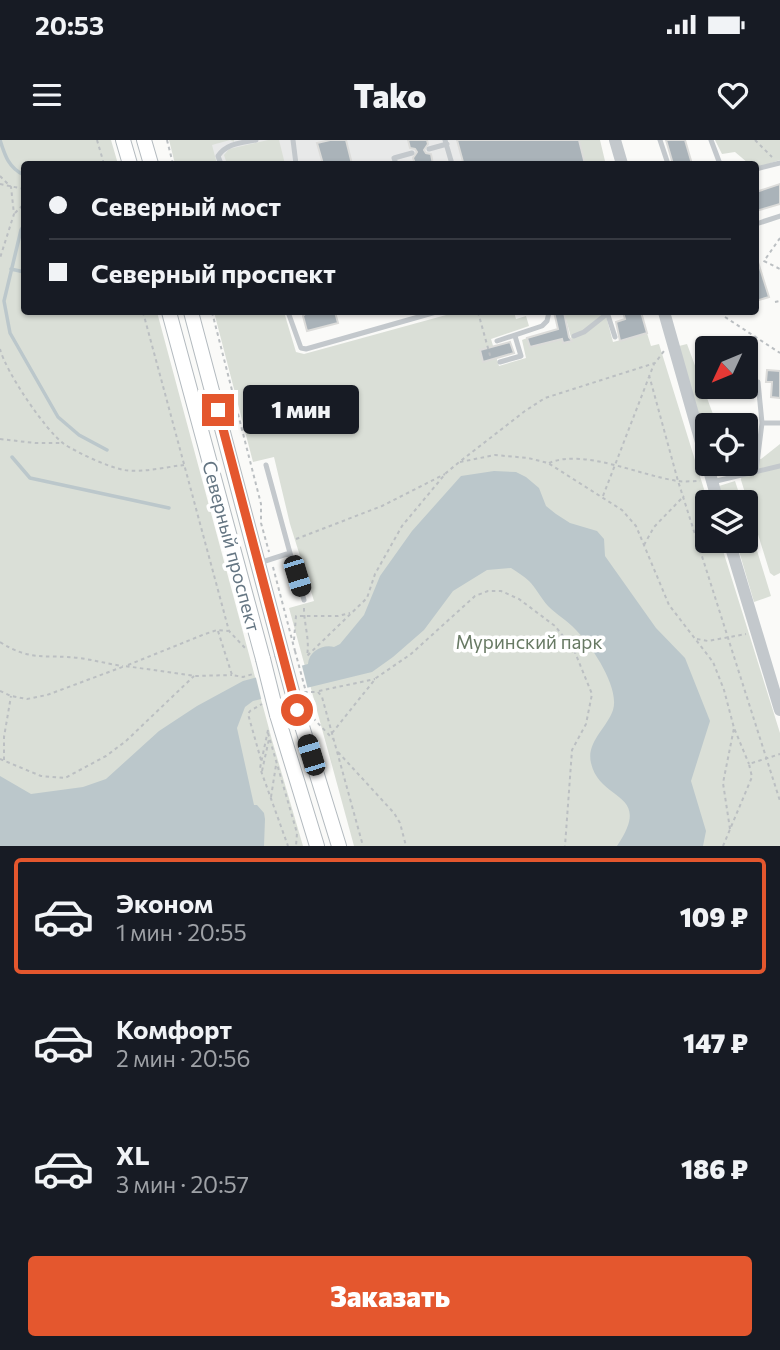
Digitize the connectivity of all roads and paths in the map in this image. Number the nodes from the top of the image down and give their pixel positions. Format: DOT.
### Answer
graph roads {
  1 [pos="97,140"];
  2 [pos="123,140"];
  3 [pos="144,140"];
  4 [pos="167,140"];
  5 [pos="256,140"];
  6 [pos="293,140"];
  7 [pos="615,140"];
  8 [pos="660,140"];
  9 [pos="712,140"];
  10 [pos="755,140"];
  11 [pos="446,142"];
  12 [pos="429,149"];
  13 [pos="412,153"];
  14 [pos="103,161"];
  15 [pos="129,161"];
  16 [pos="150,161"];
  17 [pos="172,161"];
  18 [pos="220,161"];
  19 [pos="296,161"];
  20 [pos="395,161"];
  21 [pos="451,161"];
  22 [pos="621,161"];
  23 [pos="667,161"];
  24 [pos="719,161"];
  25 [pos="779,163"];
  26 [pos="759,168"];
  27 [pos="0,176"];
  28 [pos="0,184"];
  29 [pos="11,187"];
  30 [pos="21,189"];
  31 [pos="21,207"];
  32 [pos="14,214"];
  33 [pos="780,216"];
  34 [pos="759,223"];
  35 [pos="780,238"];
  36 [pos="0,258"];
  37 [pos="780,269"];
  38 [pos="780,301"];
  39 [pos="775,302"];
  40 [pos="144,315"];
  41 [pos="170,315"];
  42 [pos="192,315"];
  43 [pos="213,315"];
  44 [pos="289,315"];
  45 [pos="425,315"];
  46 [pos="479,315"];
  47 [pos="548,315"];
  48 [pos="604,315"];
  49 [pos="609,315"];
  50 [pos="665,315"];
  51 [pos="724,317"];
  52 [pos="515,336"];
  53 [pos="574,336"];
  54 [pos="615,337"];
  55 [pos="497,341"];
  56 [pos="672,343"];
  57 [pos="0,352"];
  58 [pos="780,353"];
  59 [pos="491,359"];
  60 [pos="500,362"];
  61 [pos="655,363"];
  62 [pos="649,375"];
  63 [pos="758,382"];
  64 [pos="780,422"];
  65 [pos="762,423"];
  66 [pos="0,439"];
  67 [pos="64,443"];
  68 [pos="758,455"];
  69 [pos="458,463"];
  70 [pos="548,463"];
  71 [pos="184,465"];
  72 [pos="251,465"];
  73 [pos="266,465"];
  74 [pos="615,465"];
  75 [pos="780,466"];
  76 [pos="758,471"];
  77 [pos="446,473"];
  78 [pos="736,476"];
  79 [pos="678,481"];
  80 [pos="712,482"];
  81 [pos="714,490"];
  82 [pos="684,496"];
  83 [pos="603,497"];
  84 [pos="287,542"];
  85 [pos="643,546"];
  86 [pos="290,553"];
  87 [pos="733,553"];
  88 [pos="260,563"];
  89 [pos="304,600"];
  90 [pos="351,613"];
  91 [pos="304,615"];
  92 [pos="229,631"];
  93 [pos="756,632"];
  94 [pos="696,639"];
  95 [pos="727,639"];
  96 [pos="0,642"];
  97 [pos="286,651"];
  98 [pos="259,656"];
  99 [pos="125,666"];
  100 [pos="232,675"];
  101 [pos="195,676"];
  102 [pos="376,678"];
  103 [pos="0,691"];
  104 [pos="318,692"];
  105 [pos="11,696"];
  106 [pos="303,709"];
  107 [pos="780,710"];
  108 [pos="313,717"];
  109 [pos="734,728"];
  110 [pos="268,732"];
  111 [pos="332,733"];
  112 [pos="268,737"];
  113 [pos="337,750"];
  114 [pos="780,754"];
  115 [pos="766,758"];
  116 [pos="0,759"];
  117 [pos="4,761"];
  118 [pos="276,764"];
  119 [pos="749,764"];
  120 [pos="271,799"];
  121 [pos="780,801"];
  122 [pos="730,830"];
  123 [pos="288,846"];
  124 [pos="296,846"];
  125 [pos="317,846"];
  126 [pos="339,846"];
  127 [pos="363,846"];
  128 [pos="406,846"];
  129 [pos="565,846"];
  130 [pos="723,846"];
  1 -- 14 [label="path"];
  2 -- 15 [label="main road"];
  3 -- 16 [label="main road"];
  4 -- 17 [label="path"];
  5 -- 18 [label="lane"];
  6 -- 19 [label="lane"];
  7 -- 22 [label="street"];
  8 -- 23 [label="lane"];
  9 -- 24 [label="lane"];
  10 -- 25 [label="path"];
  11 -- 12 [label="lane"];
  11 -- 21 [label="lane"];
  13 -- 20 [label="lane"];
  25 -- 26 [label="lane"];
  27 -- 29 [label="path"];
  28 -- 29 [label="path"];
  29 -- 30 [label="path"];
  29 -- 32 [label="path"];
  31 -- 32 [label="path"];
  32 -- 36 [label="path"];
  33 -- 34 [label="lane"];
  35 -- 37 [label="path"];
  38 -- 39 [label="path"];
  40 -- 71 [label="path"];
  41 -- 98 [label="main road, Северный проспект"];
  42 -- 88 [label="main road, Северный проспект"];
  43 -- 72 [label="path"];
  44 -- 45 [label="lane"];
  46 -- 59 [label="path"];
  47 -- 52 [label="lane"];
  48 -- 53 [label="lane"];
  49 -- 54 [label="lane"];
  50 -- 56 [label="street"];
  51 -- 58 [label="path"];
  52 -- 55 [label="lane"];
  52 -- 60 [label="lane"];
  56 -- 61 [label="path"];
  56 -- 80 [label="street"];
  57 -- 67 [label="path"];
  61 -- 62 [label="path"];
  61 -- 69 [label="path"];
  62 -- 74 [label="path"];
  62 -- 79 [label="path"];
  63 -- 65 [label="lane"];
  64 -- 65 [label="lane"];
  65 -- 68 [label="lane"];
  66 -- 67 [label="path"];
  67 -- 71 [label="path"];
  69 -- 70 [label="path"];
  69 -- 77 [label="path"];
  70 -- 74 [label="path"];
  70 -- 83 [label="path"];
  71 -- 92 [label="path"];
  73 -- 84 [label="lane"];
  74 -- 79 [label="path"];
  74 -- 83 [label="path"];
  75 -- 76 [label="lane"];
  77 -- 84 [label="path"];
  77 -- 90 [label="path"];
  78 -- 80 [label="lane"];
  79 -- 80 [label="path"];
  79 -- 82 [label="path"];
  80 -- 81 [label="street"];
  82 -- 85 [label="path"];
  82 -- 95 [label="path"];
  83 -- 85 [label="path"];
  84 -- 86 [label="lane"];
  85 -- 94 [label="path"];
  86 -- 88 [label="lane"];
  86 -- 89 [label="lane"];
  87 -- 93 [label="street"];
  88 -- 97 [label="main road, Северный проспект"];
  90 -- 91 [label="path"];
  90 -- 91 [label="path"];
  91 -- 97 [label="path"];
  92 -- 98 [label="path"];
  92 -- 99 [label="path"];
  93 -- 95 [label="path"];
  93 -- 107 [label="street"];
  94 -- 95 [label="path"];
  94 -- 109 [label="path"];
  95 -- 115 [label="path"];
  96 -- 99 [label="path"];
  97 -- 98 [label="lane"];
  97 -- 106 [label="main road, Северный проспект, bridge"];
  97 -- 106 [label="path, bridge"];
  98 -- 125 [label="main road, Северный проспект, bridge"];
  99 -- 101 [label="path"];
  99 -- 105 [label="path"];
  100 -- 101 [label="path"];
  101 -- 117 [label="path"];
  102 -- 104 [label="path"];
  102 -- 111 [label="path"];
  102 -- 129 [label="path"];
  103 -- 105 [label="path"];
  105 -- 117 [label="path"];
  106 -- 126 [label="main road"];
  108 -- 113 [label="path"];
  109 -- 119 [label="path"];
  109 -- 122 [label="path"];
  110 -- 112 [label="path"];
  112 -- 118 [label="path"];
  112 -- 120 [label="path"];
  113 -- 127 [label="path"];
  113 -- 128 [label="path"];
  114 -- 115 [label="path"];
  115 -- 119 [label="path"];
  115 -- 121 [label="path"];
  116 -- 117 [label="path"];
  118 -- 120 [label="path"];
  118 -- 124 [label="path"];
  119 -- 122 [label="path"];
  120 -- 123 [label="path"];
  122 -- 130 [label="path"];
}
